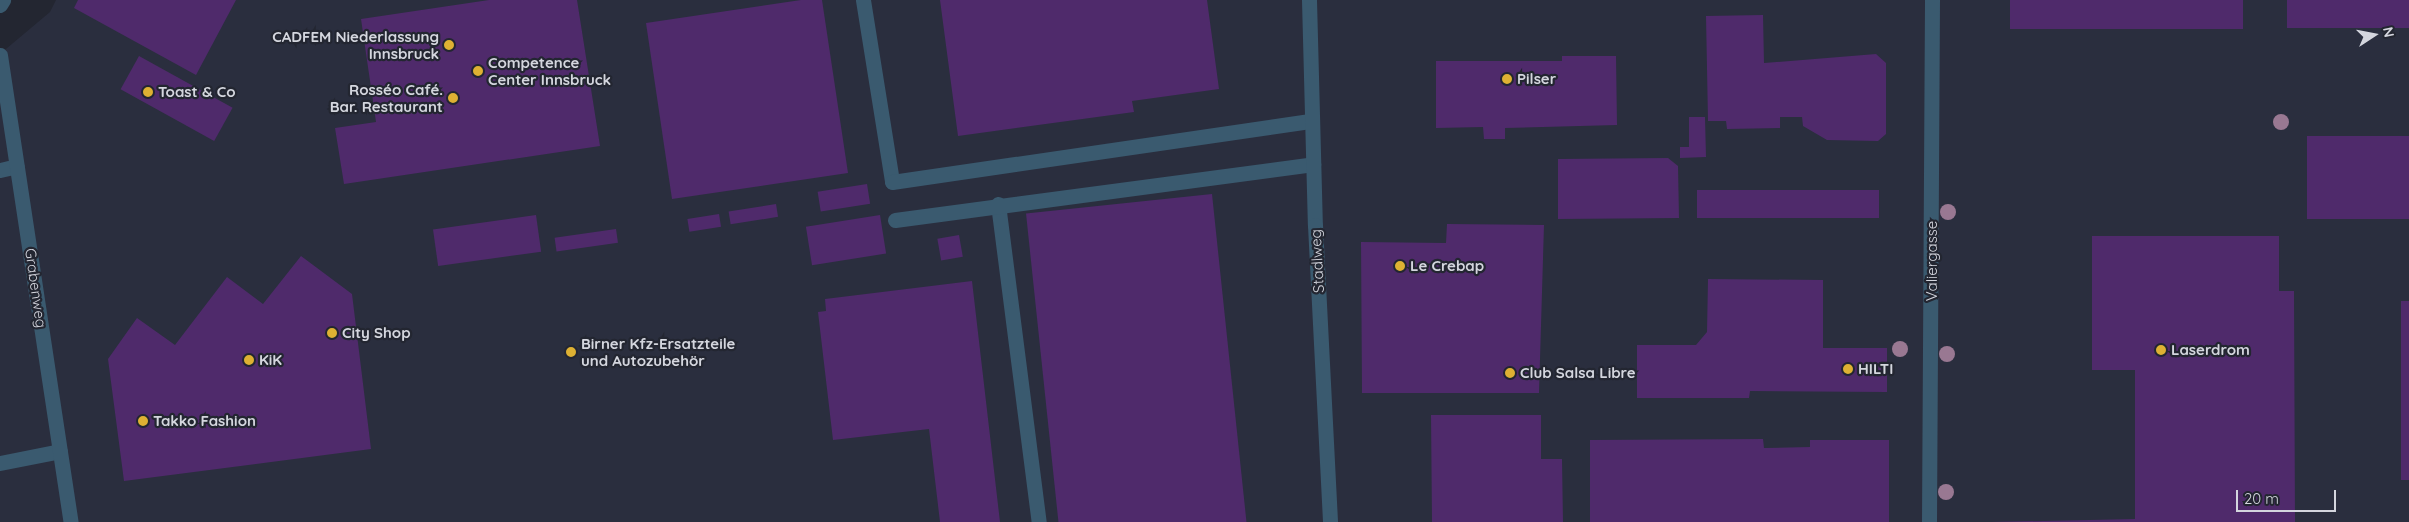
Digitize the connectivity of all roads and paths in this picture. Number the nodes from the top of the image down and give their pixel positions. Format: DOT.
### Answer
graph roads {
  1 [pos="3,0"];
  2 [pos="863,0"];
  3 [pos="1310,0"];
  4 [pos="1932,0"];
  5 [pos="0,4"];
  6 [pos="0,55"];
  7 [pos="1312,122"];
  8 [pos="1313,164"];
  9 [pos="18,166"];
  10 [pos="0,170"];
  11 [pos="998,204"];
  12 [pos="895,220"];
  13 [pos="60,450"];
  14 [pos="0,463"];
  15 [pos="71,522"];
  16 [pos="1039,522"];
  17 [pos="1330,522"];
  18 [pos="1929,522"];
  1 -- 5 [label="street"];
  2 -- 7 [label="street"];
  3 -- 7 [label="street, Stadlweg"];
  4 -- 18 [label="street, Valiergasse"];
  6 -- 9 [label="street, Grabenweg"];
  7 -- 8 [label="street, Stadlweg"];
  8 -- 11 [label="street"];
  8 -- 17 [label="street, Stadlweg"];
  9 -- 10 [label="street"];
  9 -- 13 [label="street, Grabenweg"];
  11 -- 12 [label="street"];
  11 -- 16 [label="street"];
  13 -- 14 [label="street"];
  13 -- 15 [label="street, Grabenweg"];
}
